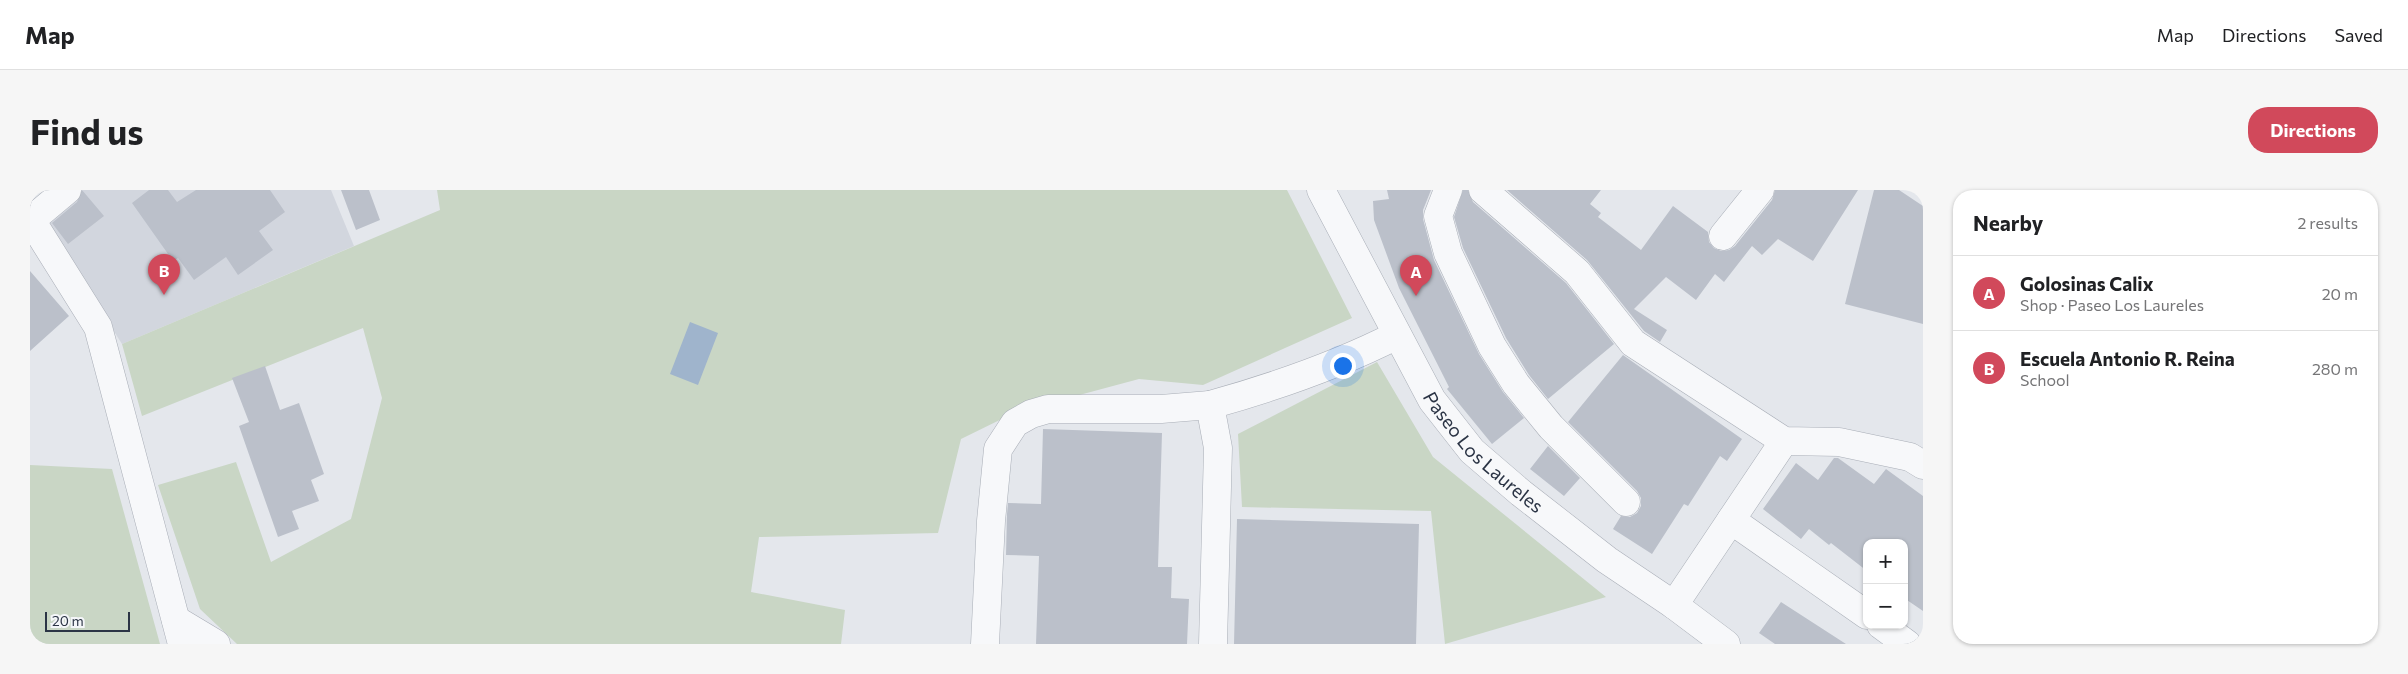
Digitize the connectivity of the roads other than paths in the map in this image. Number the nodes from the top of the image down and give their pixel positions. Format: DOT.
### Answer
graph roads {
  1 [pos="67,190"];
  2 [pos="1448,190"];
  3 [pos="1482,190"];
  4 [pos="1760,190"];
  5 [pos="1328,195"];
  6 [pos="31,220"];
  7 [pos="1723,236"];
  8 [pos="1397,335"];
  9 [pos="1210,405"];
  10 [pos="1784,441"];
  11 [pos="1923,465"];
  12 [pos="1626,502"];
  13 [pos="1731,520"];
  14 [pos="1674,605"];
  15 [pos="1863,612"];
  16 [pos="1886,629"];
  17 [pos="179,632"];
  18 [pos="216,644"];
  19 [pos="985,644"];
  20 [pos="1213,644"];
  21 [pos="1726,644"];
  22 [pos="1907,644"];
  1 -- 6 [label="street"];
  2 -- 12 [label="street"];
  3 -- 10 [label="street"];
  4 -- 7 [label="street"];
  5 -- 8 [label="street, Paseo Los Laureles"];
  6 -- 17 [label="street"];
  8 -- 9 [label="street"];
  8 -- 14 [label="street, Paseo Los Laureles"];
  9 -- 19 [label="street"];
  9 -- 20 [label="street"];
  10 -- 11 [label="street"];
  10 -- 13 [label="street"];
  13 -- 14 [label="street"];
  13 -- 15 [label="street"];
  14 -- 21 [label="street, Paseo Los Laureles"];
  16 -- 22 [label="street"];
  17 -- 18 [label="street"];
}
